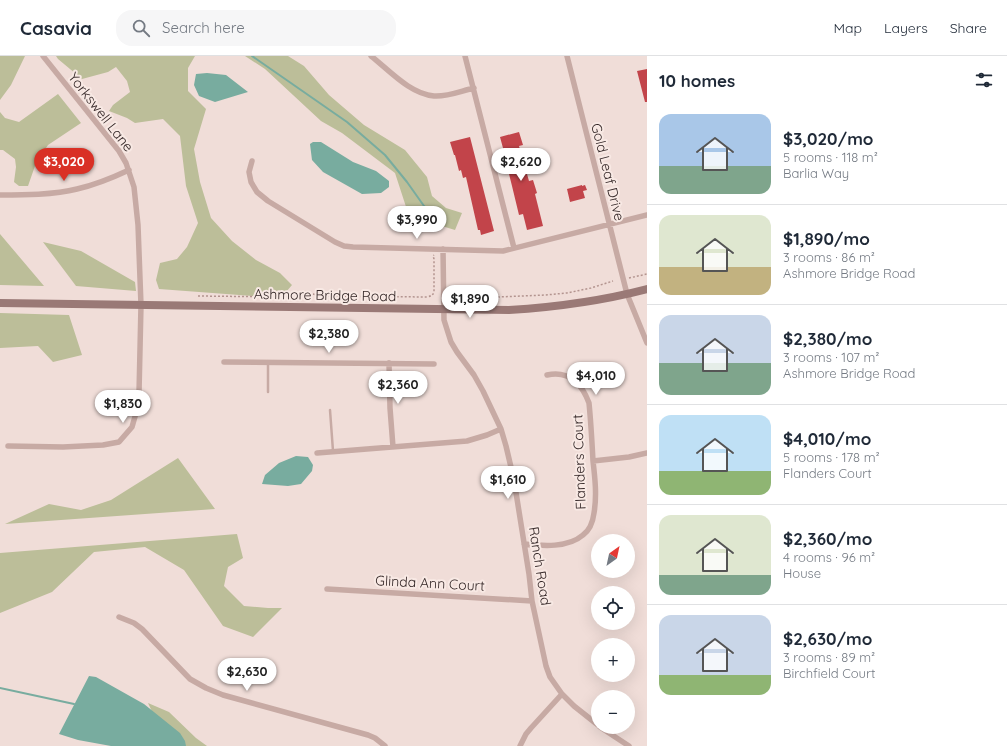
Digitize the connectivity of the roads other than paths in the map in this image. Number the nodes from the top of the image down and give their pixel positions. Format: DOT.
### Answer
graph roads {
  1 [pos="43,56"];
  2 [pos="371,56"];
  3 [pos="465,56"];
  4 [pos="567,56"];
  5 [pos="474,88"];
  6 [pos="252,161"];
  7 [pos="129,170"];
  8 [pos="0,195"];
  9 [pos="647,215"];
  10 [pos="609,224"];
  11 [pos="514,248"];
  12 [pos="443,249"];
  13 [pos="647,289"];
  14 [pos="627,294"];
  15 [pos="0,303"];
  16 [pos="141,305"];
  17 [pos="443,309"];
  18 [pos="647,343"];
  19 [pos="224,362"];
  20 [pos="268,362"];
  21 [pos="389,363"];
  22 [pos="434,364"];
  23 [pos="547,375"];
  24 [pos="268,392"];
  25 [pos="330,410"];
  26 [pos="501,429"];
  27 [pos="8,446"];
  28 [pos="393,447"];
  29 [pos="333,452"];
  30 [pos="317,453"];
  31 [pos="647,453"];
  32 [pos="593,461"];
  33 [pos="524,544"];
  34 [pos="326,589"];
  35 [pos="532,601"];
  36 [pos="120,617"];
  37 [pos="562,694"];
  38 [pos="591,720"];
  39 [pos="610,734"];
  40 [pos="385,746"];
  41 [pos="520,746"];
  42 [pos="629,746"];
  1 -- 7 [label="street, Yorkswell Lane"];
  2 -- 5 [label="street"];
  3 -- 5 [label="street"];
  4 -- 10 [label="street, Gold Leaf Drive"];
  5 -- 11 [label="street"];
  6 -- 12 [label="street"];
  7 -- 8 [label="street"];
  7 -- 16 [label="street, Yorkswell Lane"];
  9 -- 10 [label="street"];
  10 -- 11 [label="street"];
  10 -- 14 [label="street, Gold Leaf Drive"];
  11 -- 12 [label="street"];
  12 -- 17 [label="street, Ranch Road"];
  13 -- 14 [label="main road, Ashmore Bridge Road"];
  14 -- 17 [label="main road, Ashmore Bridge Road"];
  14 -- 18 [label="street, Gold Leaf Drive"];
  15 -- 16 [label="main road, Ashmore Bridge Road"];
  16 -- 17 [label="main road, Ashmore Bridge Road"];
  16 -- 27 [label="street, Yorkswell Lane"];
  17 -- 26 [label="street, Ranch Road"];
  19 -- 20 [label="street"];
  20 -- 21 [label="street"];
  20 -- 24 [label="lane"];
  21 -- 22 [label="street"];
  21 -- 28 [label="street"];
  23 -- 32 [label="street, Flanders Court"];
  25 -- 29 [label="lane"];
  26 -- 28 [label="street"];
  26 -- 33 [label="street, Ranch Road"];
  28 -- 29 [label="street"];
  29 -- 30 [label="street"];
  31 -- 32 [label="street"];
  32 -- 33 [label="street, Flanders Court"];
  33 -- 35 [label="street, Ranch Road"];
  34 -- 35 [label="street, Glinda Ann Court"];
  35 -- 37 [label="street, Ranch Road"];
  36 -- 40 [label="street"];
  37 -- 38 [label="street, Ranch Road"];
  37 -- 41 [label="street"];
  39 -- 42 [label="street, Ranch Road"];
}
